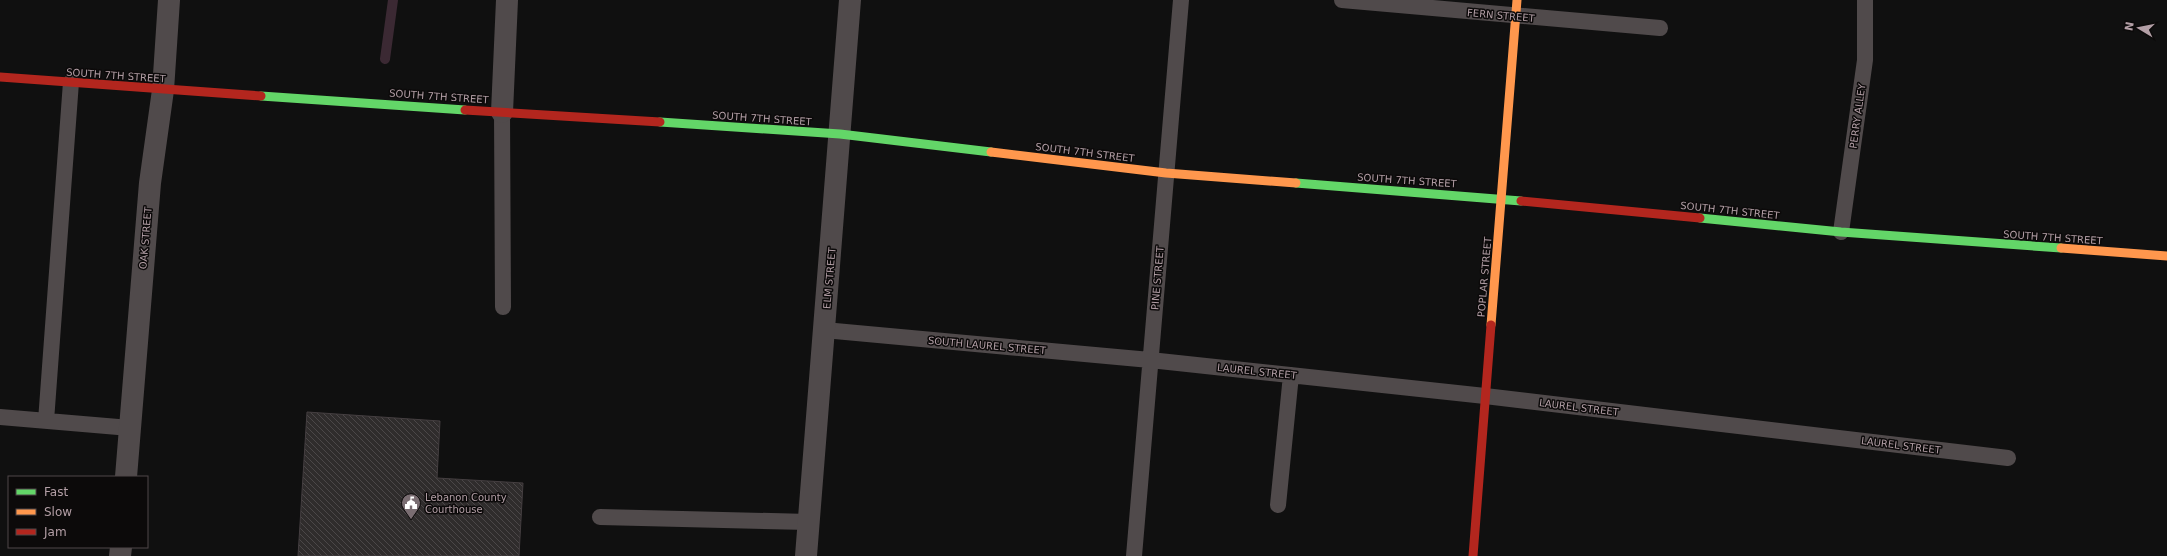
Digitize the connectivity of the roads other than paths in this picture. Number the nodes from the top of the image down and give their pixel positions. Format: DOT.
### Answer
graph roads {
  1 [pos="169,0"];
  2 [pos="507,0"];
  3 [pos="850,0"];
  4 [pos="1181,0"];
  5 [pos="1342,0"];
  6 [pos="1517,0"];
  7 [pos="1865,0"];
  8 [pos="1516,17"];
  9 [pos="1660,28"];
  10 [pos="0,76"];
  11 [pos="71,82"];
  12 [pos="163,90"];
  13 [pos="502,112"];
  14 [pos="840,134"];
  15 [pos="1166,173"];
  16 [pos="1501,199"];
  17 [pos="1840,232"];
  18 [pos="2167,256"];
  19 [pos="503,307"];
  20 [pos="824,330"];
  21 [pos="1150,360"];
  22 [pos="1291,375"];
  23 [pos="1485,396"];
  24 [pos="0,417"];
  25 [pos="46,421"];
  26 [pos="130,428"];
  27 [pos="2008,458"];
  28 [pos="126,476"];
  29 [pos="1278,505"];
  30 [pos="600,517"];
  31 [pos="809,522"];
  32 [pos="806,556"];
  33 [pos="1134,556"];
  34 [pos="1473,556"];
  1 -- 12 [label="street, OAK STREET"];
  2 -- 13 [label="street"];
  3 -- 14 [label="street, ELM STREET"];
  4 -- 15 [label="lane, PINE STREET"];
  5 -- 8 [label="lane, FERN STREET"];
  6 -- 8 [label="street, POPLAR STREET"];
  7 -- 17 [label="lane, PERRY ALLEY"];
  8 -- 9 [label="lane, FERN STREET"];
  8 -- 16 [label="street, POPLAR STREET"];
  10 -- 11 [label="street, SOUTH 7TH STREET"];
  11 -- 12 [label="street, SOUTH 7TH STREET"];
  11 -- 25 [label="lane"];
  12 -- 13 [label="street, SOUTH 7TH STREET"];
  12 -- 26 [label="street, OAK STREET"];
  13 -- 14 [label="street, SOUTH 7TH STREET"];
  13 -- 19 [label="lane"];
  14 -- 15 [label="street, SOUTH 7TH STREET"];
  14 -- 20 [label="street, ELM STREET"];
  15 -- 16 [label="street, SOUTH 7TH STREET"];
  15 -- 21 [label="lane, PINE STREET"];
  16 -- 17 [label="street, SOUTH 7TH STREET"];
  16 -- 23 [label="street, POPLAR STREET"];
  17 -- 18 [label="street, SOUTH 7TH STREET"];
  20 -- 21 [label="lane, SOUTH LAUREL STREET"];
  20 -- 31 [label="street, ELM STREET"];
  21 -- 22 [label="lane, LAUREL STREET"];
  21 -- 33 [label="lane, PINE STREET"];
  22 -- 23 [label="lane, LAUREL STREET"];
  22 -- 29 [label="lane"];
  23 -- 27 [label="lane, LAUREL STREET"];
  23 -- 34 [label="street, POPLAR STREET"];
  24 -- 25 [label="lane"];
  25 -- 26 [label="lane"];
  26 -- 28 [label="street, OAK STREET"];
  30 -- 31 [label="lane"];
  31 -- 32 [label="street, ELM STREET"];
}
